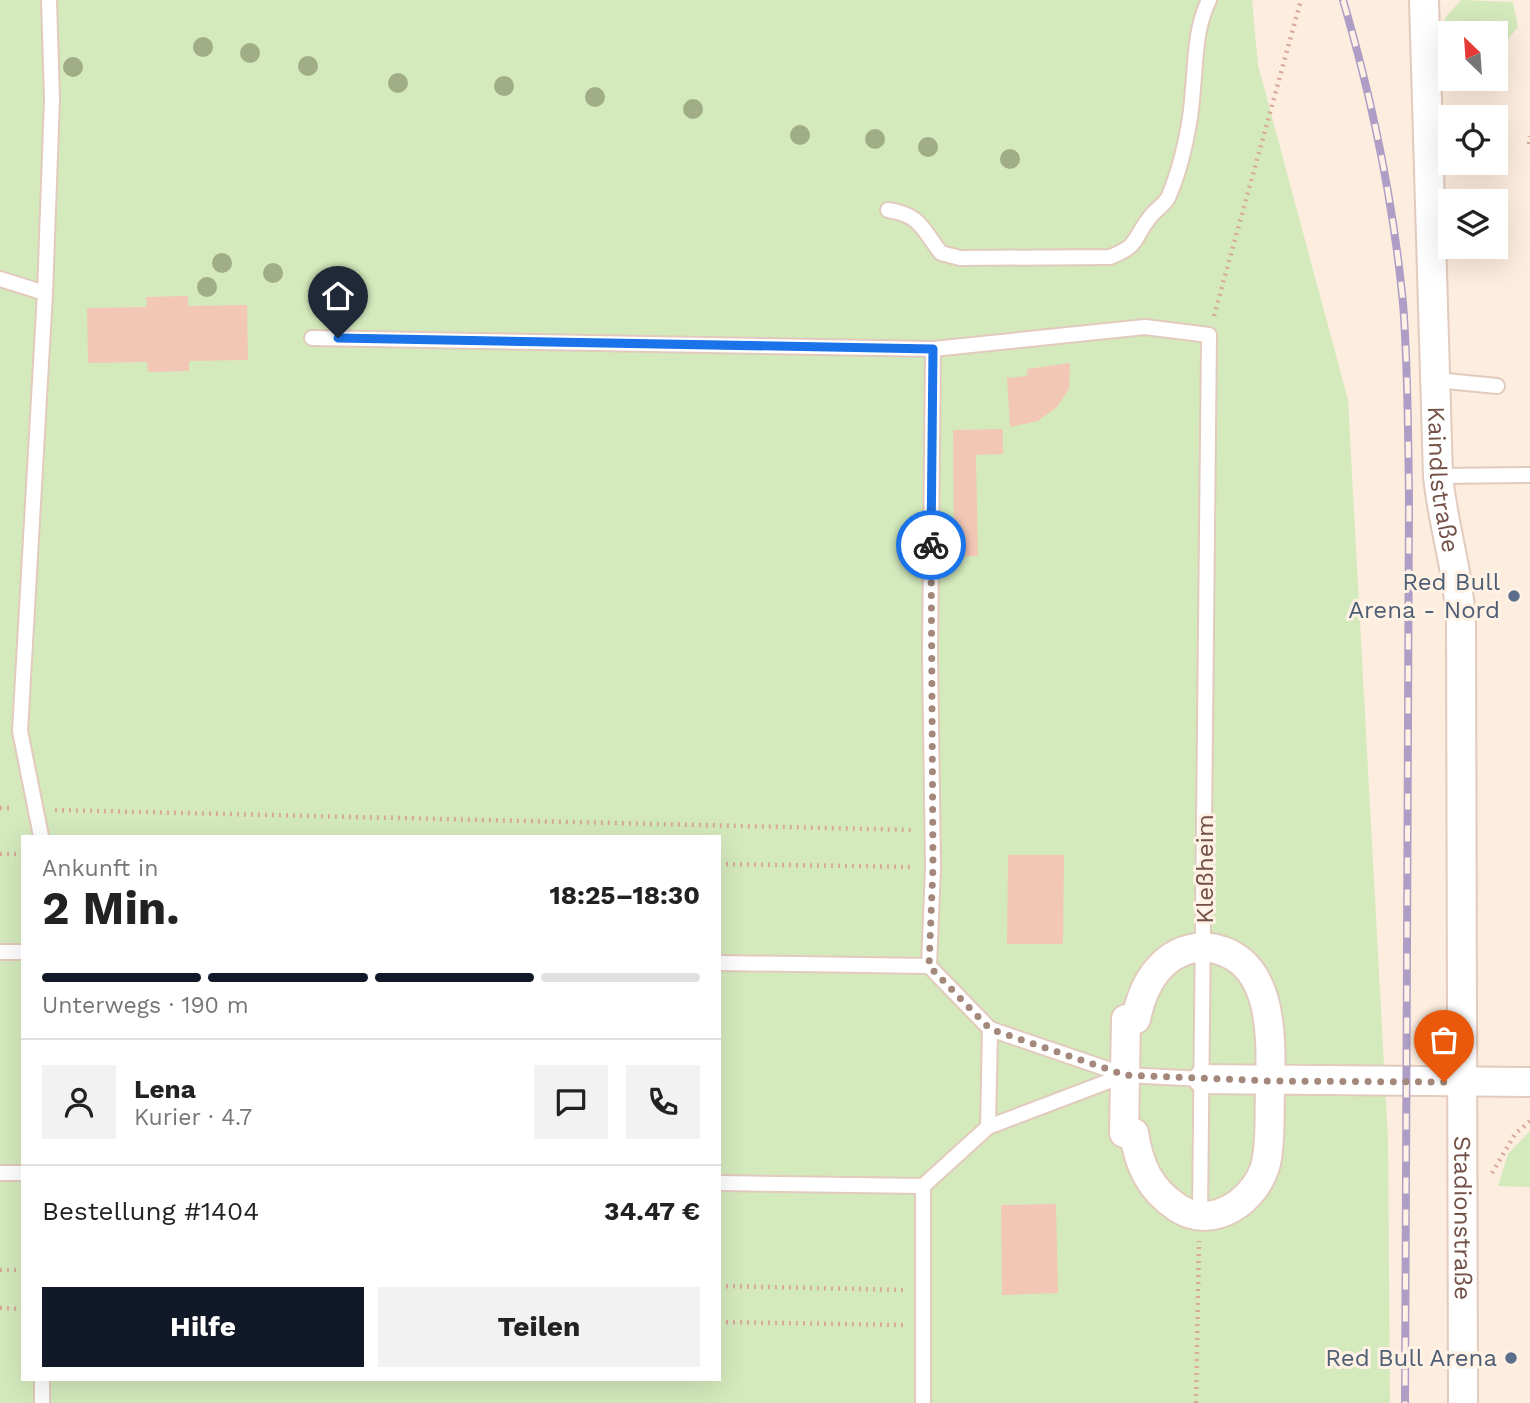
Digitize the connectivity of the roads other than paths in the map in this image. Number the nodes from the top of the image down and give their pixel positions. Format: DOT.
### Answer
graph roads {
  1 [pos="49,0"];
  2 [pos="1209,0"];
  3 [pos="1424,0"];
  4 [pos="888,210"];
  5 [pos="0,279"];
  6 [pos="45,293"];
  7 [pos="312,338"];
  8 [pos="933,349"];
  9 [pos="1436,380"];
  10 [pos="1497,386"];
  11 [pos="1530,475"];
  12 [pos="1438,476"];
  13 [pos="41,835"];
  14 [pos="1204,947"];
  15 [pos="0,952"];
  16 [pos="21,952"];
  17 [pos="721,963"];
  18 [pos="929,966"];
  19 [pos="990,1029"];
  20 [pos="1125,1075"];
  21 [pos="1203,1079"];
  22 [pos="1270,1081"];
  23 [pos="1463,1082"];
  24 [pos="1530,1082"];
  25 [pos="988,1127"];
  26 [pos="0,1173"];
  27 [pos="21,1173"];
  28 [pos="721,1183"];
  29 [pos="923,1186"];
  30 [pos="1199,1216"];
  31 [pos="42,1381"];
  32 [pos="42,1403"];
  33 [pos="923,1403"];
  34 [pos="1463,1403"];
  1 -- 6 [label="lane"];
  2 -- 4 [label="lane"];
  3 -- 9 [label="street, Kaindlstraße"];
  5 -- 6 [label="lane"];
  6 -- 13 [label="lane"];
  7 -- 8 [label="lane"];
  8 -- 14 [label="lane, Kleßheim"];
  8 -- 18 [label="lane"];
  9 -- 10 [label="lane"];
  9 -- 12 [label="street, Kaindlstraße"];
  11 -- 12 [label="lane"];
  12 -- 23 [label="street, Kaindlstraße"];
  14 -- 20 [label="street"];
  14 -- 21 [label="lane, Kleßheim"];
  14 -- 22 [label="street"];
  15 -- 16 [label="lane"];
  17 -- 18 [label="lane"];
  18 -- 19 [label="lane"];
  19 -- 20 [label="lane"];
  19 -- 25 [label="lane"];
  20 -- 21 [label="lane"];
  20 -- 25 [label="lane"];
  20 -- 30 [label="street"];
  21 -- 22 [label="street"];
  21 -- 30 [label="lane, Kleßheim"];
  22 -- 23 [label="street"];
  22 -- 30 [label="street"];
  23 -- 24 [label="street"];
  23 -- 34 [label="street, Stadionstraße"];
  25 -- 29 [label="lane"];
  26 -- 27 [label="lane"];
  28 -- 29 [label="lane"];
  29 -- 33 [label="lane"];
  31 -- 32 [label="lane"];
}
